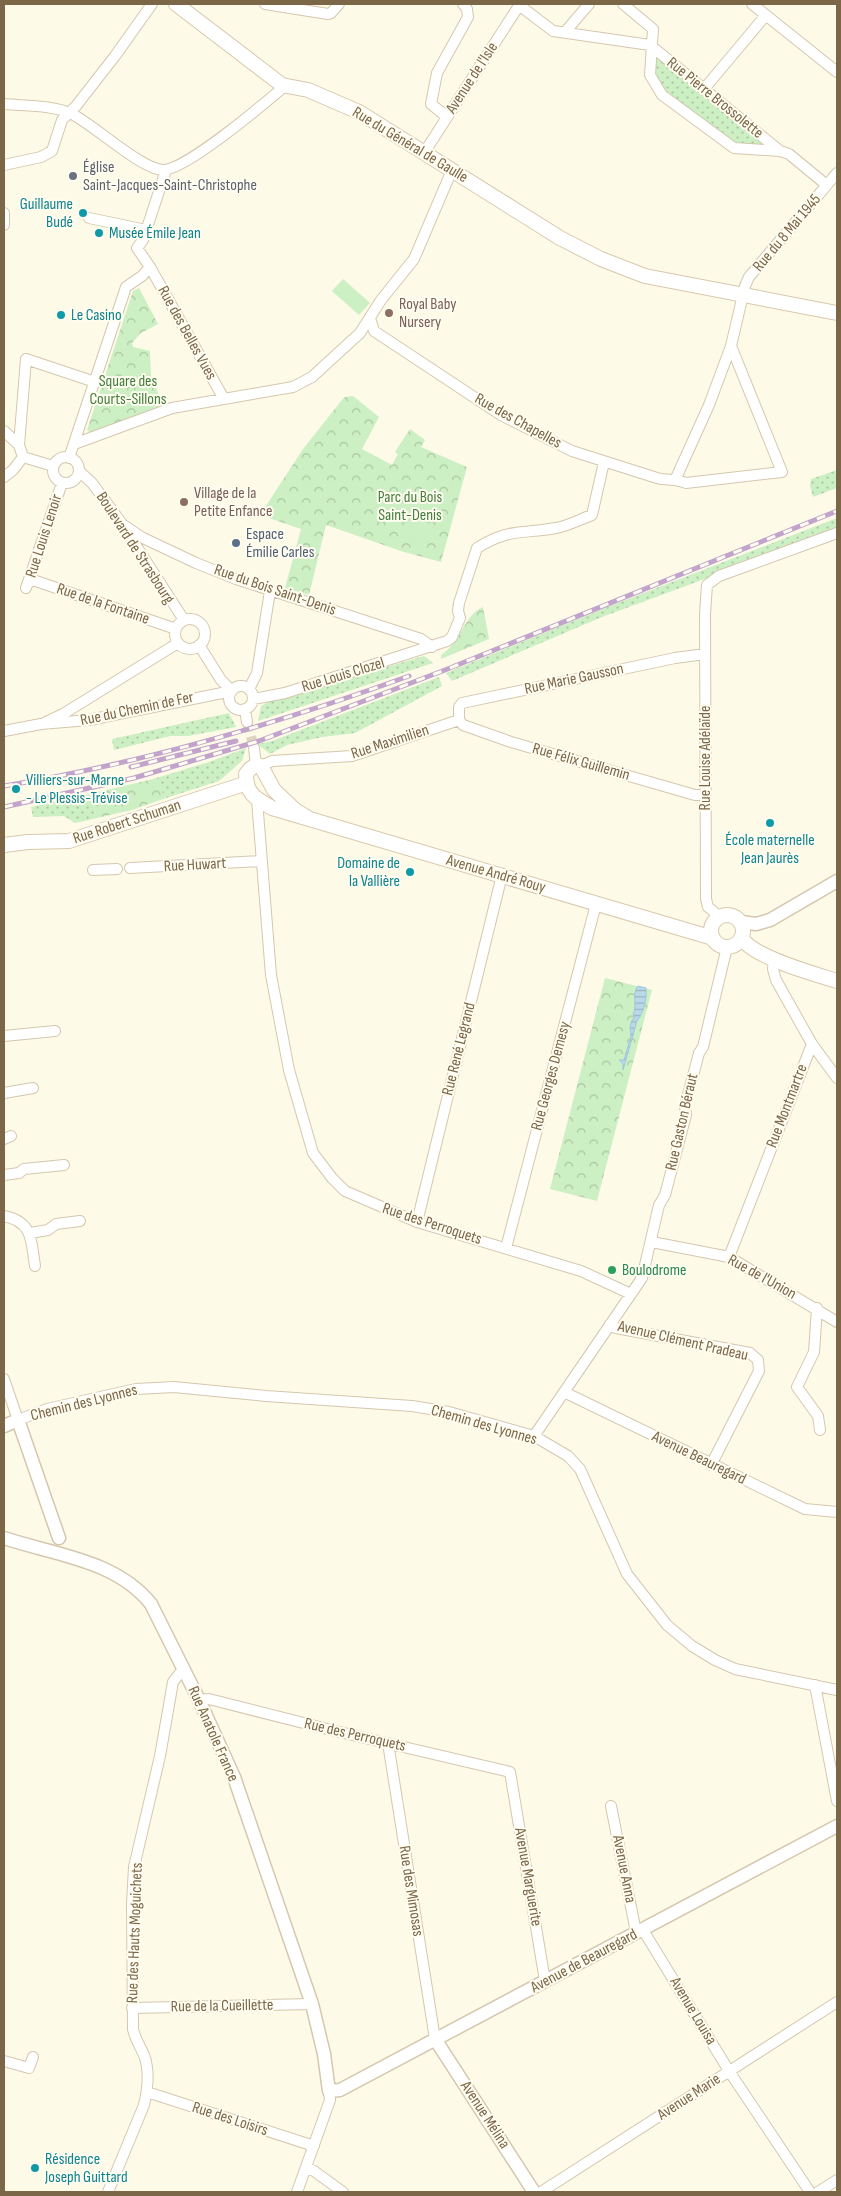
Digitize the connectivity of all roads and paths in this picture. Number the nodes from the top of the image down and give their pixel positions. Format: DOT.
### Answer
graph roads {
  1 [pos="152,4"];
  2 [pos="266,4"];
  3 [pos="339,4"];
  4 [pos="463,4"];
  5 [pos="589,4"];
  6 [pos="623,4"];
  7 [pos="752,4"];
  8 [pos="520,5"];
  9 [pos="182,6"];
  10 [pos="766,15"];
  11 [pos="565,32"];
  12 [pos="650,45"];
  13 [pos="837,72"];
  14 [pos="285,86"];
  15 [pos="704,89"];
  16 [pos="4,104"];
  17 [pos="70,113"];
  18 [pos="447,117"];
  19 [pos="780,151"];
  20 [pos="424,153"];
  21 [pos="4,165"];
  22 [pos="166,170"];
  23 [pos="452,170"];
  24 [pos="837,173"];
  25 [pos="823,182"];
  26 [pos="4,213"];
  27 [pos="90,218"];
  28 [pos="4,225"];
  29 [pos="146,230"];
  30 [pos="150,267"];
  31 [pos="742,296"];
  32 [pos="837,313"];
  33 [pos="370,318"];
  34 [pos="374,331"];
  35 [pos="360,333"];
  36 [pos="731,346"];
  37 [pos="94,382"];
  38 [pos="224,399"];
  39 [pos="4,431"];
  40 [pos="87,441"];
  41 [pos="74,444"];
  42 [pos="20,445"];
  43 [pos="23,456"];
  44 [pos="71,459"];
  45 [pos="604,462"];
  46 [pos="53,466"];
  47 [pos="81,475"];
  48 [pos="4,477"];
  49 [pos="676,478"];
  50 [pos="62,483"];
  51 [pos="122,524"];
  52 [pos="837,533"];
  53 [pos="28,584"];
  54 [pos="270,591"];
  55 [pos="184,620"];
  56 [pos="176,629"];
  57 [pos="178,643"];
  58 [pos="199,646"];
  59 [pos="432,647"];
  60 [pos="705,654"];
  61 [pos="232,691"];
  62 [pos="251,694"];
  63 [pos="245,709"];
  64 [pos="459,720"];
  65 [pos="247,722"];
  66 [pos="41,724"];
  67 [pos="4,731"];
  68 [pos="254,748"];
  69 [pos="258,765"];
  70 [pos="247,783"];
  71 [pos="274,790"];
  72 [pos="706,796"];
  73 [pos="259,801"];
  74 [pos="308,818"];
  75 [pos="4,846"];
  76 [pos="260,861"];
  77 [pos="130,868"];
  78 [pos="116,869"];
  79 [pos="93,870"];
  80 [pos="502,875"];
  81 [pos="837,881"];
  82 [pos="596,904"];
  83 [pos="717,920"];
  84 [pos="740,922"];
  85 [pos="684,930"];
  86 [pos="713,938"];
  87 [pos="734,944"];
  88 [pos="772,959"];
  89 [pos="837,982"];
  90 [pos="55,1030"];
  91 [pos="4,1036"];
  92 [pos="812,1044"];
  93 [pos="837,1078"];
  94 [pos="33,1088"];
  95 [pos="4,1092"];
  96 [pos="64,1165"];
  97 [pos="4,1175"];
  98 [pos="4,1216"];
  99 [pos="80,1221"];
  100 [pos="417,1222"];
  101 [pos="30,1233"];
  102 [pos="652,1242"];
  103 [pos="506,1248"];
  104 [pos="729,1257"];
  105 [pos="35,1266"];
  106 [pos="631,1294"];
  107 [pos="818,1308"];
  108 [pos="837,1322"];
  109 [pos="610,1324"];
  110 [pos="4,1378"];
  111 [pos="564,1392"];
  112 [pos="18,1420"];
  113 [pos="4,1426"];
  114 [pos="820,1430"];
  115 [pos="534,1436"];
  116 [pos="711,1465"];
  117 [pos="837,1512"];
  118 [pos="4,1538"];
  119 [pos="59,1538"];
  120 [pos="46,1551"];
  121 [pos="72,1557"];
  122 [pos="183,1670"];
  123 [pos="815,1685"];
  124 [pos="837,1690"];
  125 [pos="199,1700"];
  126 [pos="388,1743"];
  127 [pos="510,1772"];
  128 [pos="837,1801"];
  129 [pos="611,1806"];
  130 [pos="837,1826"];
  131 [pos="640,1931"];
  132 [pos="546,1981"];
  133 [pos="837,2002"];
  134 [pos="312,2004"];
  135 [pos="132,2008"];
  136 [pos="435,2039"];
  137 [pos="32,2057"];
  138 [pos="4,2061"];
  139 [pos="730,2071"];
  140 [pos="148,2092"];
  141 [pos="330,2096"];
  142 [pos="314,2146"];
  143 [pos="306,2168"];
  144 [pos="837,2180"];
  145 [pos="108,2192"];
  146 [pos="297,2192"];
  147 [pos="343,2192"];
  148 [pos="534,2192"];
  149 [pos="541,2192"];
  150 [pos="810,2192"];
  151 [pos="818,2192"];
  1 -- 17 [label="street"];
  2 -- 3 [label="street"];
  4 -- 18 [label="street"];
  5 -- 11 [label="street"];
  6 -- 12 [label="street"];
  7 -- 10 [label="street"];
  8 -- 11 [label="street, Rue Pierre Brossolette"];
  8 -- 18 [label="street, Avenue de l'Isle"];
  9 -- 14 [label="main road"];
  10 -- 13 [label="street"];
  10 -- 15 [label="street"];
  11 -- 12 [label="street, Rue Pierre Brossolette"];
  12 -- 15 [label="street, Rue Pierre Brossolette"];
  12 -- 19 [label="street, Rue Pierre Brossolette"];
  14 -- 20 [label="main road, Rue du Général de Gaulle"];
  14 -- 22 [label="street"];
  15 -- 19 [label="street, Rue Pierre Brossolette"];
  16 -- 17 [label="street"];
  17 -- 21 [label="street"];
  17 -- 22 [label="street"];
  18 -- 20 [label="street, Avenue de l'Isle"];
  19 -- 25 [label="street, Rue Pierre Brossolette"];
  20 -- 23 [label="main road, Rue du Général de Gaulle"];
  22 -- 29 [label="street"];
  23 -- 31 [label="main road, Rue du Général de Gaulle"];
  23 -- 33 [label="street"];
  24 -- 31 [label="street, Rue du 8 Mai 1945"];
  26 -- 28 [label="street"];
  27 -- 29 [label="street"];
  29 -- 30 [label="street"];
  30 -- 37 [label="street"];
  30 -- 38 [label="street, Rue des Belles Vues"];
  31 -- 32 [label="main road, Rue du Général de Gaulle"];
  31 -- 36 [label="street"];
  33 -- 34 [label="street"];
  33 -- 35 [label="street"];
  34 -- 35 [label="street"];
  34 -- 45 [label="street, Rue des Chapelles"];
  35 -- 38 [label="street"];
  36 -- 49 [label="street"];
  36 -- 49 [label="street, Rue des Chapelles"];
  37 -- 41 [label="street"];
  37 -- 42 [label="street"];
  38 -- 40 [label="street"];
  39 -- 42 [label="street"];
  40 -- 41 [label="street"];
  40 -- 44 [label="street"];
  41 -- 44 [label="street"];
  42 -- 43 [label="street"];
  43 -- 46 [label="street"];
  43 -- 48 [label="street"];
  44 -- 46 [label="street"];
  44 -- 47 [label="street"];
  45 -- 49 [label="street, Rue des Chapelles"];
  45 -- 59 [label="street, Rue Louis Clozel"];
  46 -- 50 [label="street"];
  47 -- 50 [label="street"];
  47 -- 51 [label="street, Boulevard de Strasbourg"];
  50 -- 53 [label="street, Rue Louis Lenoir"];
  51 -- 54 [label="street, Rue du Bois Saint-Denis"];
  51 -- 55 [label="street, Boulevard de Strasbourg"];
  52 -- 60 [label="street, Rue Louise Adélaïde"];
  53 -- 56 [label="street, Rue de la Fontaine"];
  54 -- 59 [label="street, Rue du Bois Saint-Denis"];
  54 -- 62 [label="street"];
  55 -- 56 [label="street"];
  55 -- 58 [label="street"];
  56 -- 57 [label="street"];
  57 -- 58 [label="street"];
  57 -- 66 [label="street"];
  58 -- 61 [label="street"];
  59 -- 62 [label="street, Rue Louis Clozel"];
  60 -- 64 [label="street, Rue Marie Gausson"];
  60 -- 72 [label="street, Rue Louise Adélaïde"];
  61 -- 62 [label="street"];
  61 -- 63 [label="street"];
  61 -- 66 [label="street, Rue du Chemin de Fer"];
  62 -- 63 [label="street"];
  63 -- 65 [label="street"];
  64 -- 69 [label="street, Rue Maximilien"];
  64 -- 72 [label="street, Rue Félix Guillemin"];
  66 -- 67 [label="street"];
  68 -- 69 [label="street"];
  69 -- 70 [label="main road"];
  69 -- 71 [label="main road, Avenue André Rouy"];
  70 -- 73 [label="main road"];
  70 -- 75 [label="main road, Rue Robert Schuman"];
  71 -- 73 [label="main road"];
  71 -- 74 [label="main road, Avenue André Rouy"];
  72 -- 83 [label="street, Rue Louise Adélaïde"];
  73 -- 74 [label="main road, Avenue André Rouy"];
  73 -- 76 [label="street, Rue des Perroquets"];
  74 -- 80 [label="main road, Avenue André Rouy"];
  76 -- 77 [label="street, Rue Huwart"];
  76 -- 100 [label="street, Rue des Perroquets"];
  78 -- 79 [label="street"];
  80 -- 82 [label="main road, Avenue André Rouy"];
  80 -- 100 [label="street, Rue René Legrand"];
  81 -- 84 [label="street"];
  82 -- 85 [label="main road, Avenue André Rouy"];
  82 -- 103 [label="street, Rue Georges Demesy"];
  83 -- 84 [label="main road"];
  83 -- 85 [label="main road, Avenue André Rouy"];
  83 -- 86 [label="main road"];
  84 -- 87 [label="main road"];
  85 -- 86 [label="main road, Avenue André Rouy"];
  86 -- 87 [label="main road"];
  87 -- 88 [label="main road"];
  87 -- 102 [label="street, Rue Gaston Béraut"];
  88 -- 89 [label="main road"];
  88 -- 92 [label="street, Rue Montmartre"];
  90 -- 91 [label="street"];
  92 -- 93 [label="street"];
  92 -- 104 [label="street, Rue Montmartre"];
  94 -- 95 [label="street"];
  96 -- 97 [label="street"];
  98 -- 101 [label="street"];
  99 -- 101 [label="street"];
  100 -- 103 [label="street, Rue des Perroquets"];
  101 -- 105 [label="street"];
  102 -- 104 [label="street, Rue de l'Union"];
  102 -- 106 [label="street, Rue Gaston Béraut"];
  103 -- 106 [label="street, Rue des Perroquets"];
  104 -- 107 [label="street, Rue de l'Union"];
  106 -- 109 [label="street"];
  107 -- 108 [label="street, Rue de l'Union"];
  107 -- 114 [label="street"];
  109 -- 111 [label="street"];
  109 -- 116 [label="street, Avenue Clément Pradeau"];
  110 -- 112 [label="street"];
  111 -- 115 [label="street"];
  111 -- 116 [label="street, Avenue Beauregard"];
  112 -- 113 [label="street"];
  112 -- 115 [label="street, Chemin des Lyonnes"];
  112 -- 119 [label="street"];
  115 -- 123 [label="street, Chemin des Lyonnes"];
  116 -- 117 [label="street, Avenue Beauregard"];
  118 -- 120 [label="street, Rue Anatole France"];
  119 -- 120 [label="street"];
  119 -- 121 [label="street"];
  120 -- 121 [label="street, Rue Anatole France"];
  121 -- 122 [label="street, Rue Anatole France"];
  122 -- 125 [label="street, Rue Anatole France"];
  122 -- 135 [label="street, Rue des Hauts Moguichets"];
  123 -- 124 [label="street, Chemin des Lyonnes"];
  123 -- 128 [label="street"];
  125 -- 126 [label="street, Rue des Perroquets"];
  125 -- 134 [label="street, Rue Anatole France"];
  126 -- 127 [label="street, Rue des Perroquets"];
  126 -- 136 [label="street, Rue des Mimosas"];
  127 -- 132 [label="street, Avenue Marguerite"];
  129 -- 131 [label="street, Avenue Anna"];
  130 -- 131 [label="street, Avenue de Beauregard"];
  131 -- 132 [label="street, Avenue de Beauregard"];
  131 -- 139 [label="street, Avenue Louisa"];
  132 -- 136 [label="street, Avenue de Beauregard"];
  133 -- 139 [label="street, Avenue Marie"];
  134 -- 135 [label="street, Rue de la Cueillette"];
  134 -- 141 [label="street, Rue Anatole France"];
  135 -- 140 [label="street, Rue des Hauts Moguichets"];
  136 -- 141 [label="street, Avenue de Beauregard"];
  136 -- 148 [label="street, Avenue Mélina"];
  137 -- 138 [label="street"];
  139 -- 149 [label="street, Avenue Marie"];
  139 -- 150 [label="street, Avenue Louisa"];
  140 -- 142 [label="street, Rue des Loisirs"];
  140 -- 145 [label="street, Rue des Hauts Moguichets"];
  141 -- 142 [label="street"];
  142 -- 143 [label="street"];
  143 -- 146 [label="street"];
  143 -- 147 [label="street"];
  144 -- 151 [label="street"];
}
